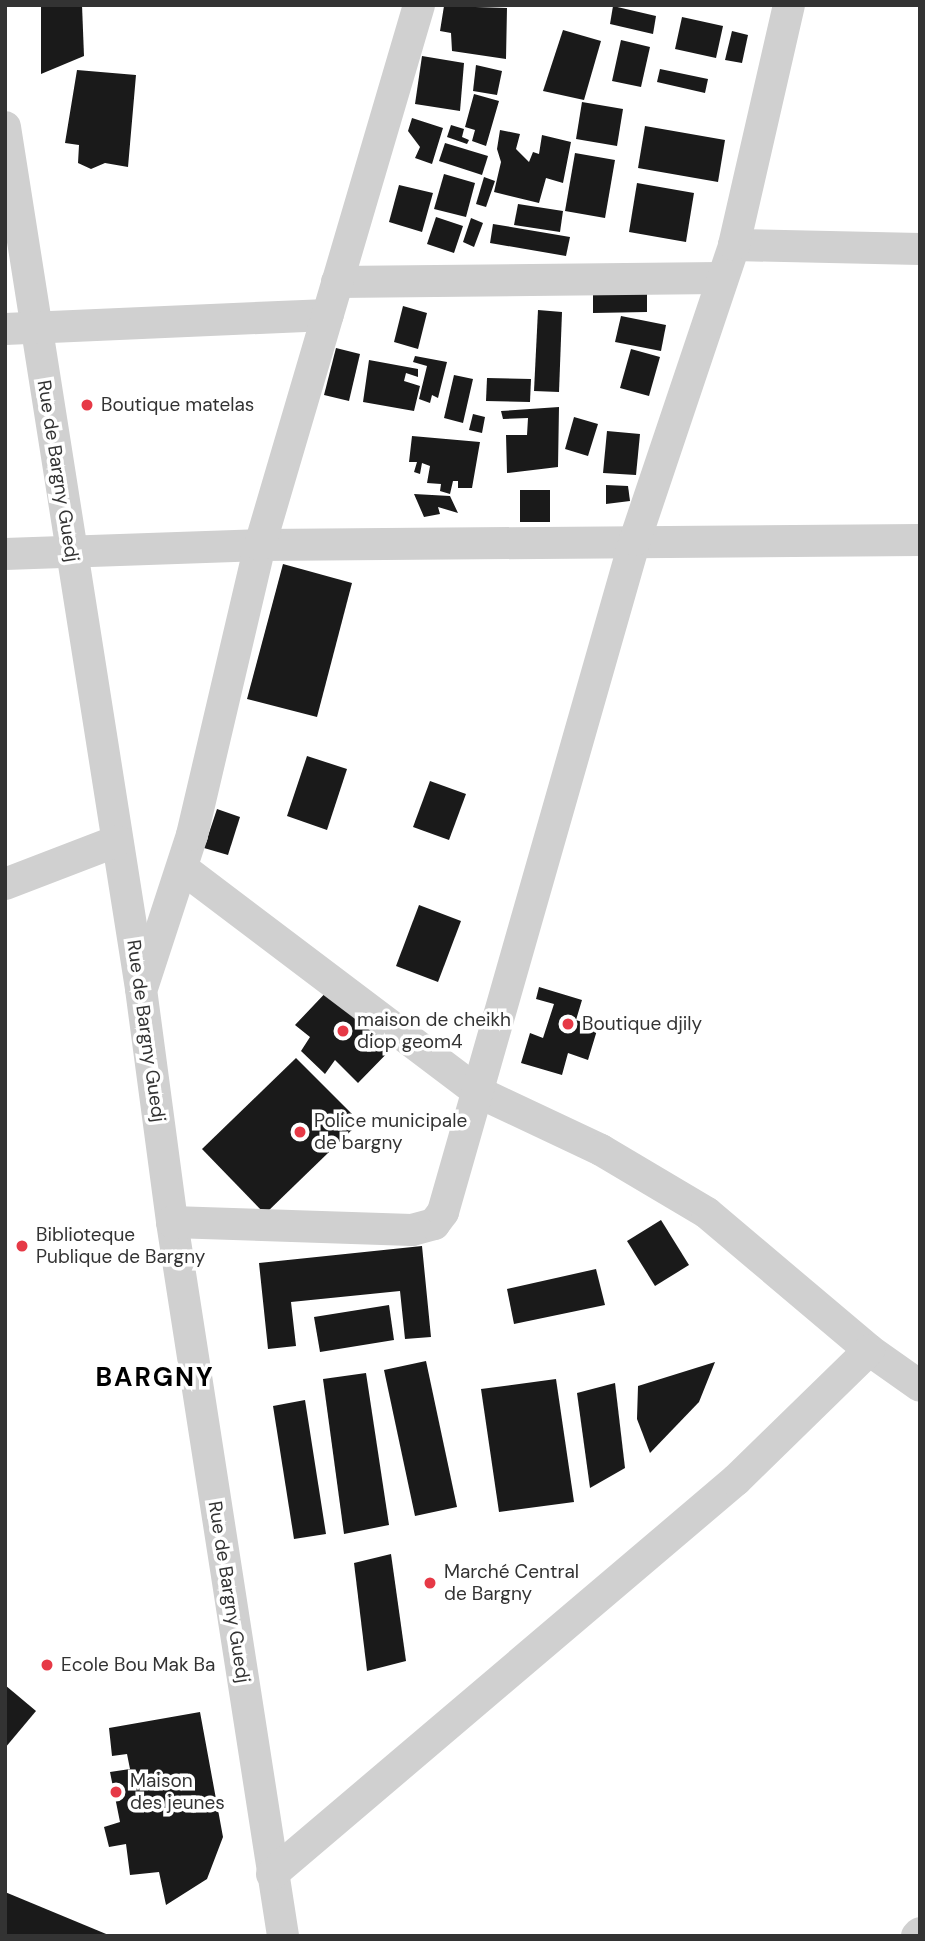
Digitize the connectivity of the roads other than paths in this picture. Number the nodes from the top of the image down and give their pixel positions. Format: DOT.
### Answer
graph roads {
  1 [pos="419,5"];
  2 [pos="789,5"];
  3 [pos="5,127"];
  4 [pos="734,245"];
  5 [pos="920,249"];
  6 [pos="720,278"];
  7 [pos="337,282"];
  8 [pos="328,315"];
  9 [pos="21,328"];
  10 [pos="635,540"];
  11 [pos="920,540"];
  12 [pos="260,545"];
  13 [pos="71,552"];
  14 [pos="5,554"];
  15 [pos="117,841"];
  16 [pos="182,868"];
  17 [pos="5,884"];
  18 [pos="141,989"];
  19 [pos="478,1093"];
  20 [pos="172,1222"];
  21 [pos="869,1350"];
  22 [pos="920,1387"];
  23 [pos="272,1874"];
  24 [pos="283,1936"];
  1 -- 7 [label="street"];
  2 -- 4 [label="street"];
  3 -- 9 [label="street, Rue de Bargny Guedj"];
  4 -- 5 [label="street"];
  4 -- 6 [label="street"];
  6 -- 7 [label="street"];
  6 -- 10 [label="street"];
  7 -- 8 [label="street"];
  8 -- 9 [label="street"];
  8 -- 12 [label="street"];
  9 -- 13 [label="street, Rue de Bargny Guedj"];
  10 -- 11 [label="street"];
  10 -- 12 [label="street"];
  10 -- 19 [label="street"];
  12 -- 13 [label="street"];
  12 -- 16 [label="street"];
  13 -- 14 [label="street"];
  13 -- 15 [label="street, Rue de Bargny Guedj"];
  15 -- 17 [label="street"];
  15 -- 18 [label="street, Rue de Bargny Guedj"];
  16 -- 18 [label="street"];
  16 -- 19 [label="street"];
  18 -- 20 [label="street, Rue de Bargny Guedj"];
  19 -- 20 [label="street"];
  19 -- 21 [label="street"];
  20 -- 23 [label="street, Rue de Bargny Guedj"];
  21 -- 22 [label="street"];
  21 -- 23 [label="street"];
  23 -- 24 [label="street, Rue de Bargny Guedj"];
}
